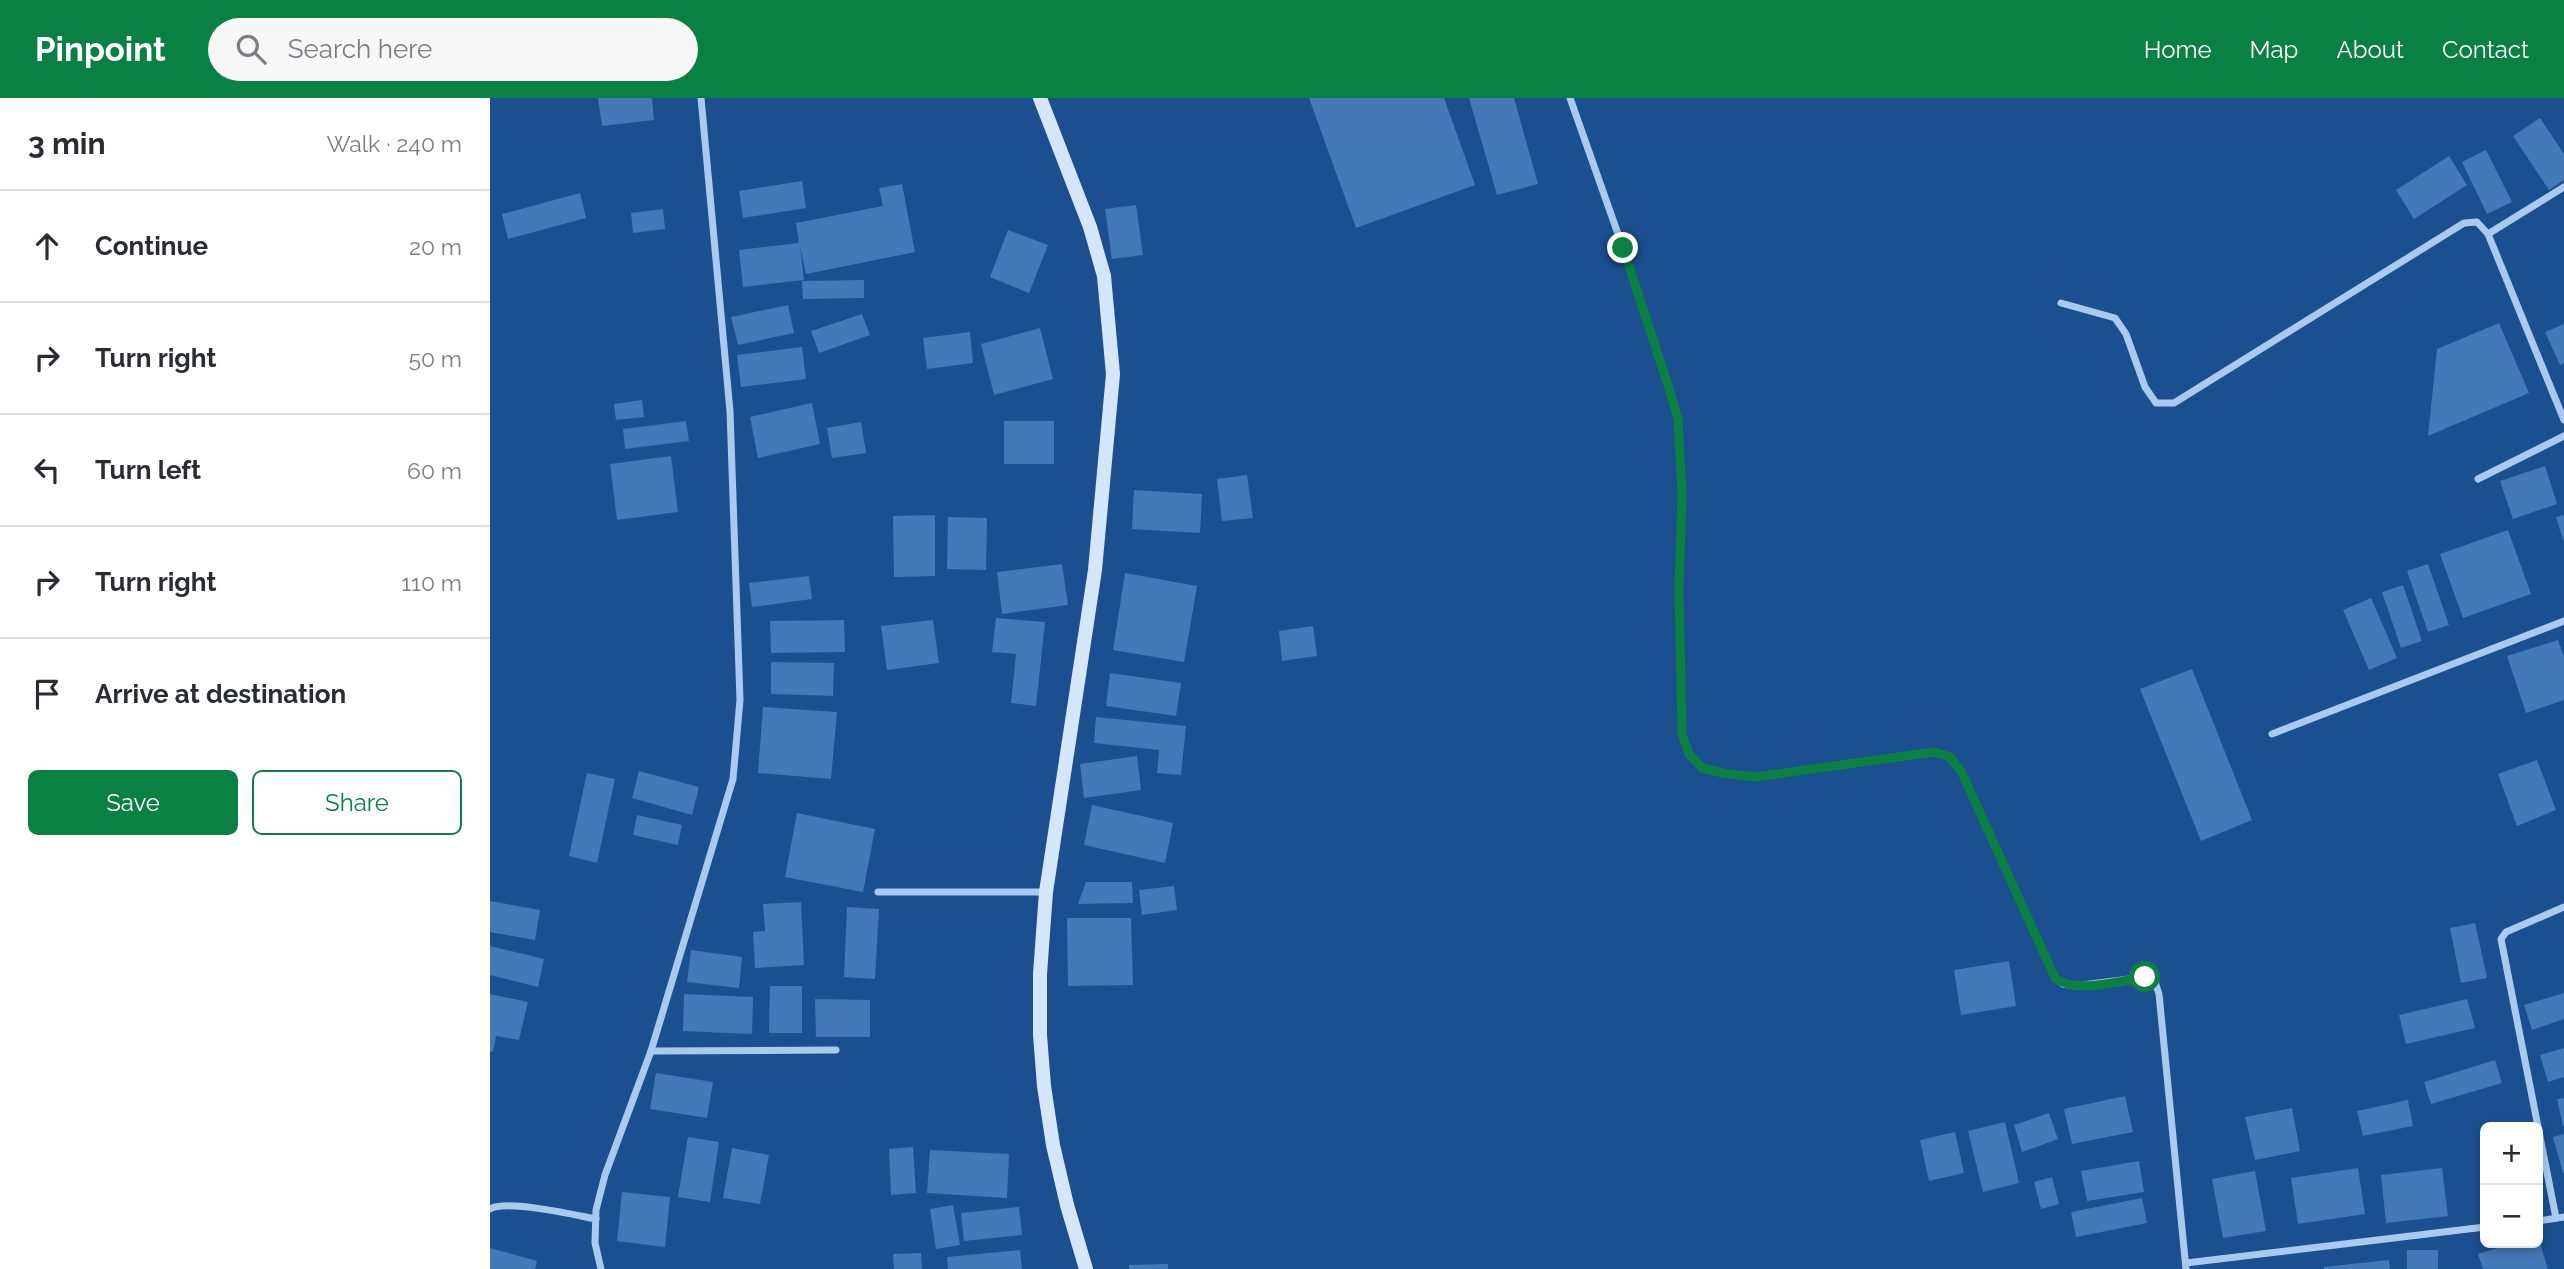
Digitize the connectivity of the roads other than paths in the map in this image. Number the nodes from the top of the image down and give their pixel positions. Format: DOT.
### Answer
graph roads {
  1 [pos="701,98"];
  2 [pos="1040,98"];
  3 [pos="1570,98"];
  4 [pos="2564,187"];
  5 [pos="2488,234"];
  6 [pos="2062,303"];
  7 [pos="2564,420"];
  8 [pos="2564,436"];
  9 [pos="2478,480"];
  10 [pos="2564,621"];
  11 [pos="2272,734"];
  12 [pos="878,892"];
  13 [pos="1046,892"];
  14 [pos="2564,906"];
  15 [pos="836,1050"];
  16 [pos="651,1051"];
  17 [pos="490,1209"];
  18 [pos="2560,1217"];
  19 [pos="596,1219"];
  20 [pos="2480,1228"];
  21 [pos="2186,1266"];
  22 [pos="601,1269"];
  23 [pos="1086,1269"];
  1 -- 16 [label="street"];
  2 -- 13 [label="street"];
  3 -- 21 [label="street"];
  4 -- 5 [label="street"];
  5 -- 6 [label="street"];
  5 -- 7 [label="street"];
  8 -- 9 [label="street"];
  10 -- 11 [label="street"];
  12 -- 13 [label="street"];
  13 -- 23 [label="street"];
  14 -- 18 [label="street"];
  15 -- 16 [label="street"];
  16 -- 19 [label="street"];
  17 -- 19 [label="street"];
  19 -- 22 [label="street"];
  20 -- 21 [label="street"];
}
